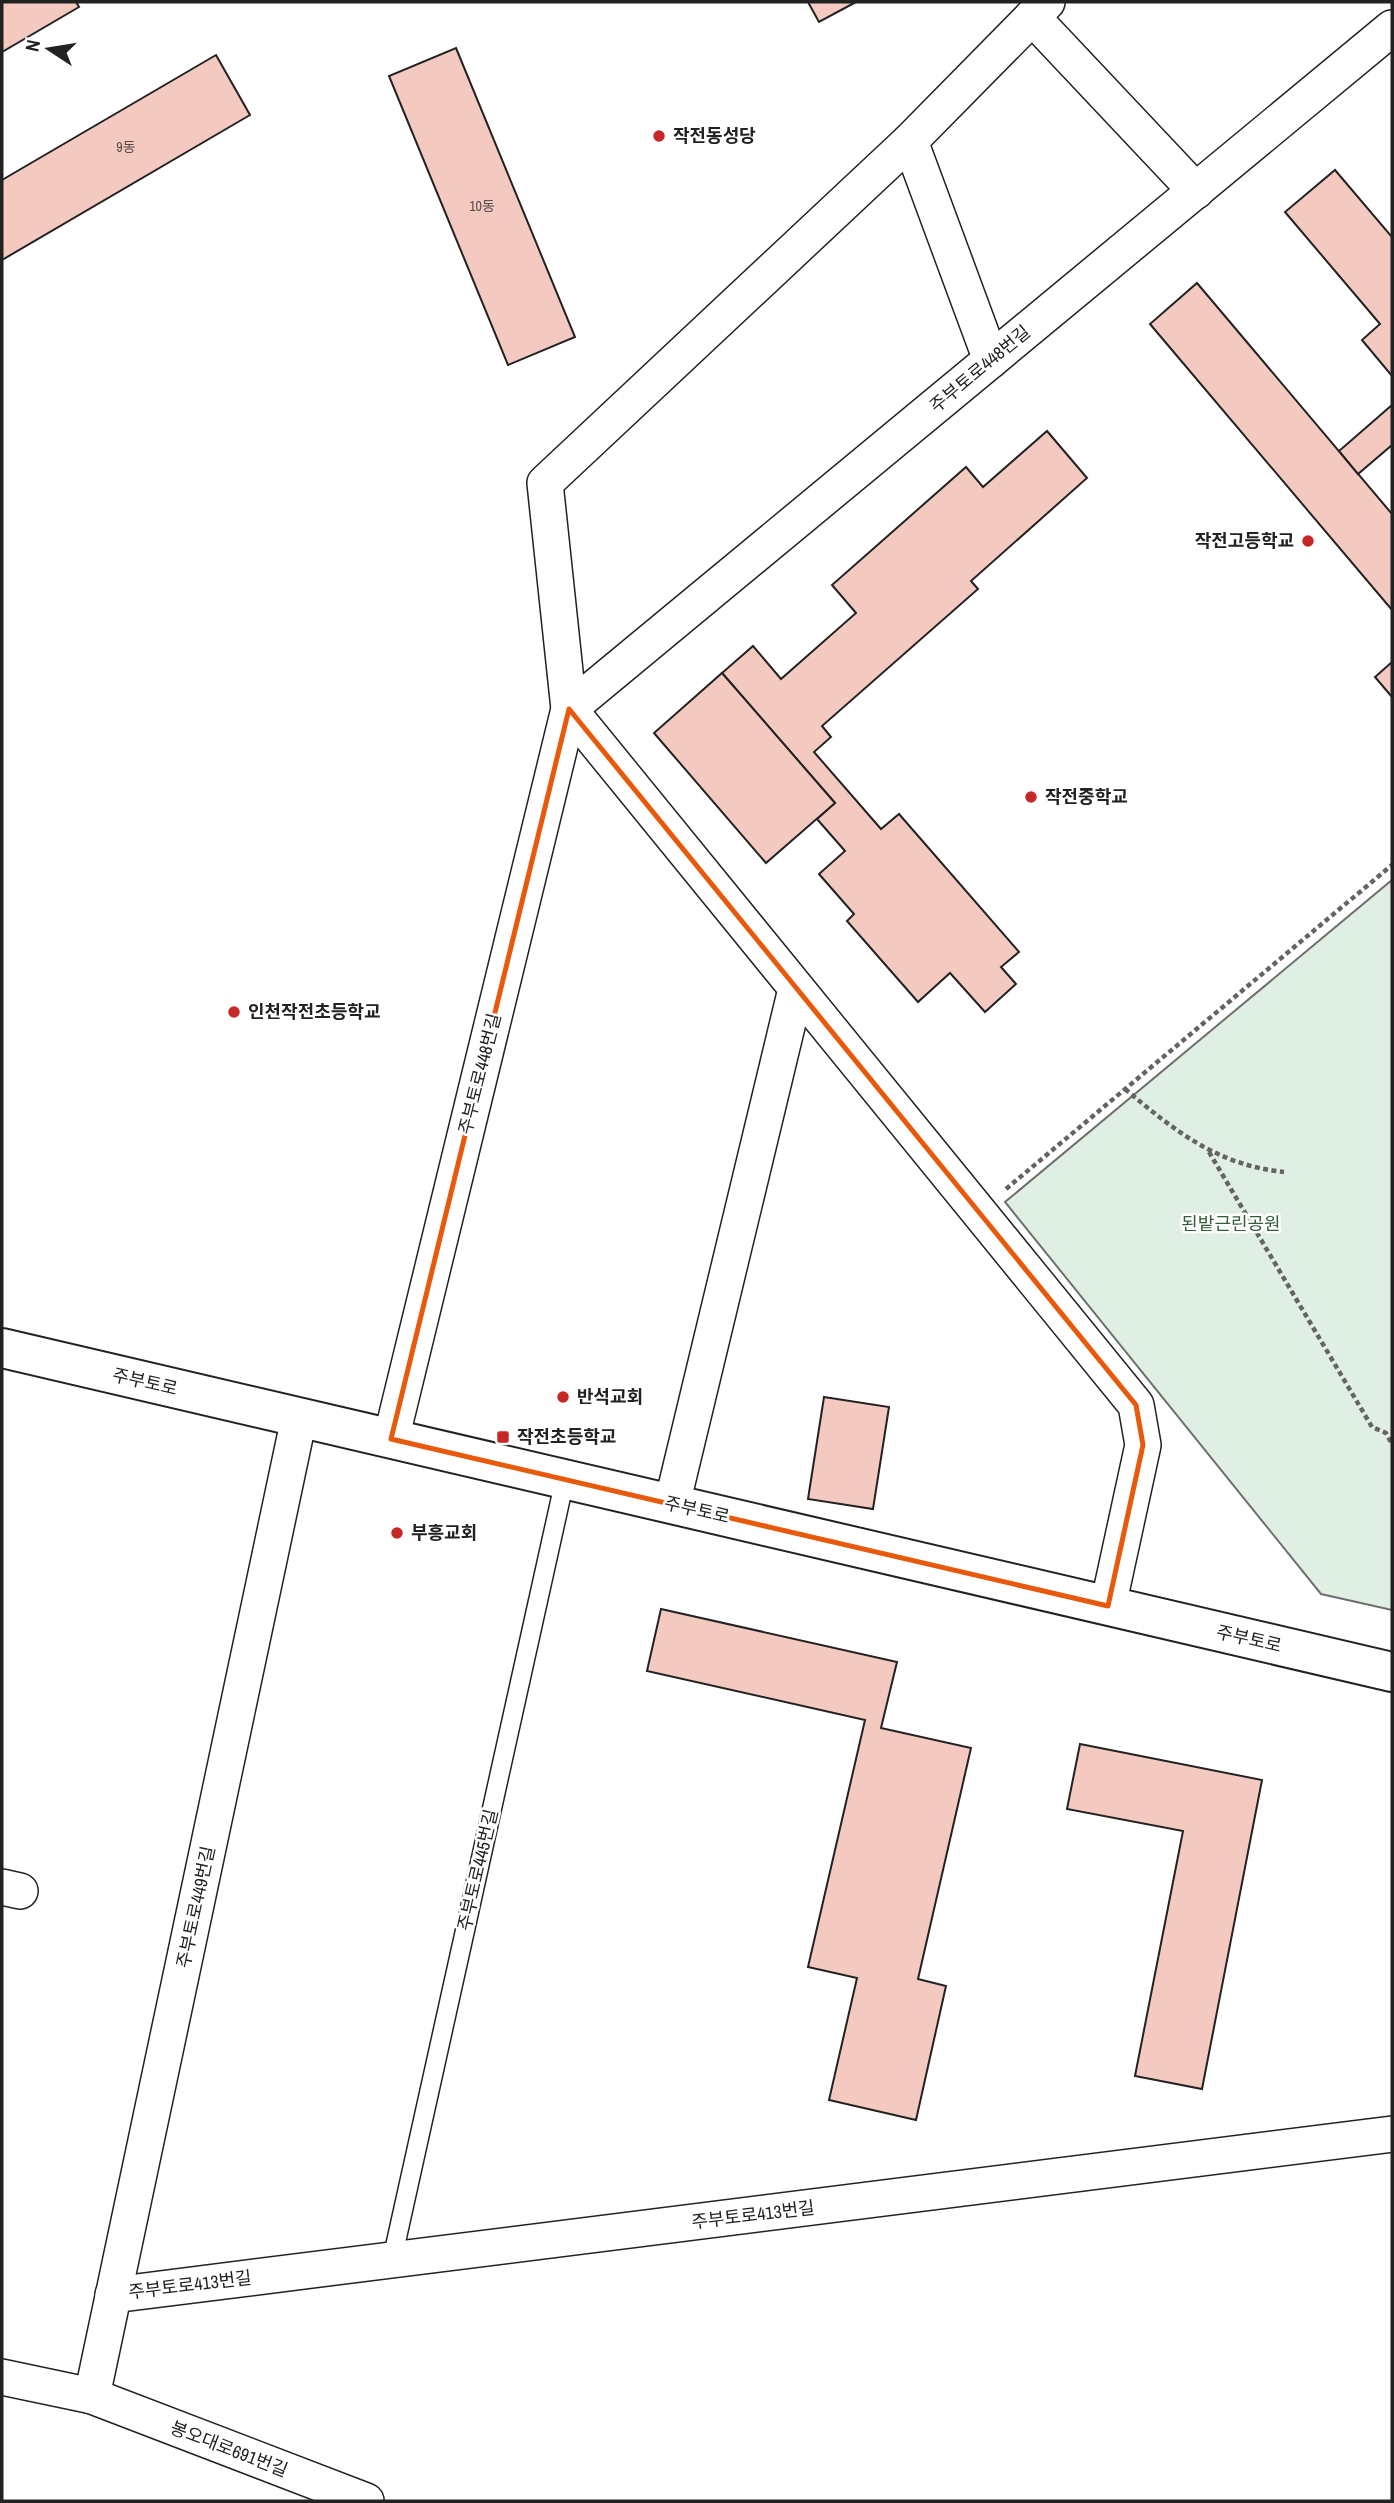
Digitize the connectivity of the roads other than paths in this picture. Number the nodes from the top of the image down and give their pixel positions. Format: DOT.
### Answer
graph roads {
  1 [pos="1040,9"];
  2 [pos="1392,29"];
  3 [pos="909,141"];
  4 [pos="1196,191"];
  5 [pos="991,360"];
  6 [pos="569,709"];
  7 [pos="796,989"];
  8 [pos="2,1348"];
  9 [pos="299,1418"];
  10 [pos="391,1439"];
  11 [pos="565,1479"];
  12 [pos="672,1504"];
  13 [pos="1108,1606"];
  14 [pos="1392,1672"];
  15 [pos="1392,2134"];
  16 [pos="391,2260"];
  17 [pos="113,2295"];
  18 [pos="2,2377"];
  19 [pos="92,2396"];
  20 [pos="366,2501"];
  1 -- 3 [label="street, 주부토로448번길"];
  1 -- 4 [label="street"];
  2 -- 4 [label="street, 주부토로448번길"];
  3 -- 5 [label="street"];
  3 -- 6 [label="street, 주부토로448번길"];
  4 -- 5 [label="street, 주부토로448번길"];
  5 -- 6 [label="street, 주부토로448번길"];
  6 -- 7 [label="street"];
  6 -- 10 [label="street, 주부토로448번길"];
  7 -- 12 [label="street"];
  7 -- 13 [label="street"];
  8 -- 9 [label="main road, 주부토로"];
  9 -- 10 [label="main road, 주부토로"];
  9 -- 17 [label="street, 주부토로449번길"];
  10 -- 11 [label="main road, 주부토로"];
  11 -- 12 [label="main road, 주부토로"];
  11 -- 16 [label="lane, 주부토로445번길"];
  12 -- 13 [label="main road, 주부토로"];
  13 -- 14 [label="main road, 주부토로"];
  15 -- 16 [label="street, 주부토로413번길"];
  16 -- 17 [label="street, 주부토로413번길"];
  17 -- 19 [label="street, 주부토로449번길"];
  18 -- 19 [label="street, 봉오대로691번길"];
  19 -- 20 [label="street, 봉오대로691번길"];
}
